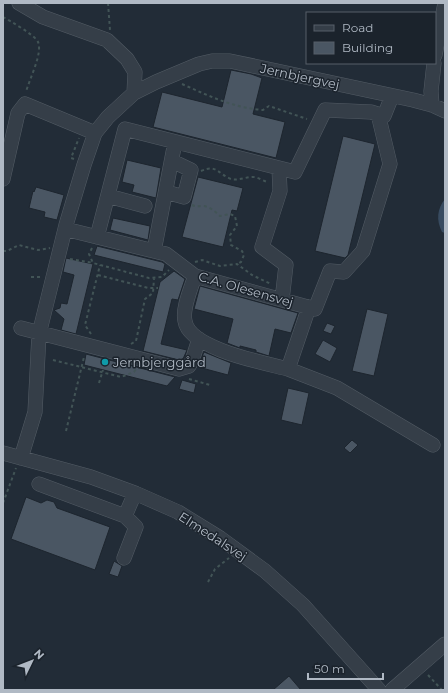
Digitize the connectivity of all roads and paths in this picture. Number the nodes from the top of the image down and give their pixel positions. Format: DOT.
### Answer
graph roads {
  1 [pos="19,3"];
  2 [pos="108,3"];
  3 [pos="444,3"];
  4 [pos="3,17"];
  5 [pos="107,40"];
  6 [pos="436,49"];
  7 [pos="434,64"];
  8 [pos="135,72"];
  9 [pos="161,79"];
  10 [pos="134,93"];
  11 [pos="392,96"];
  12 [pos="25,104"];
  13 [pos="432,105"];
  14 [pos="445,111"];
  15 [pos="378,114"];
  16 [pos="319,123"];
  17 [pos="89,131"];
  18 [pos="175,142"];
  19 [pos="71,158"];
  20 [pos="172,161"];
  21 [pos="279,168"];
  22 [pos="190,170"];
  23 [pos="3,179"];
  24 [pos="279,183"];
  25 [pos="166,192"];
  26 [pos="108,196"];
  27 [pos="184,197"];
  28 [pos="145,206"];
  29 [pos="65,229"];
  30 [pos="96,237"];
  31 [pos="61,246"];
  32 [pos="3,251"];
  33 [pos="154,251"];
  34 [pos="237,264"];
  35 [pos="100,265"];
  36 [pos="186,269"];
  37 [pos="98,275"];
  38 [pos="154,278"];
  39 [pos="158,288"];
  40 [pos="153,289"];
  41 [pos="282,295"];
  42 [pos="312,308"];
  43 [pos="21,328"];
  44 [pos="39,334"];
  45 [pos="199,339"];
  46 [pos="91,347"];
  47 [pos="122,355"];
  48 [pos="53,360"];
  49 [pos="142,360"];
  50 [pos="81,367"];
  51 [pos="186,367"];
  52 [pos="288,369"];
  53 [pos="103,371"];
  54 [pos="100,383"];
  55 [pos="210,385"];
  56 [pos="66,431"];
  57 [pos="433,445"];
  58 [pos="3,453"];
  59 [pos="21,458"];
  60 [pos="39,484"];
  61 [pos="134,493"];
  62 [pos="3,503"];
  63 [pos="125,516"];
  64 [pos="238,551"];
  65 [pos="124,558"];
  66 [pos="208,582"];
  67 [pos="445,644"];
  68 [pos="420,666"];
  69 [pos="379,690"];
  70 [pos="392,690"];
  71 [pos="442,690"];
  1 -- 5 [label="street"];
  2 -- 5 [label="path"];
  3 -- 6 [label="street"];
  4 -- 12 [label="path"];
  5 -- 8 [label="street"];
  7 -- 13 [label="street"];
  8 -- 9 [label="street"];
  8 -- 10 [label="street"];
  9 -- 10 [label="street, Jernbjergvej"];
  9 -- 11 [label="street, Jernbjergvej"];
  9 -- 16 [label="path"];
  10 -- 17 [label="street"];
  11 -- 13 [label="street, Jernbjergvej"];
  11 -- 15 [label="street"];
  12 -- 17 [label="street"];
  12 -- 23 [label="street"];
  13 -- 14 [label="street, Jernbjergvej"];
  15 -- 16 [label="street"];
  15 -- 42 [label="street"];
  16 -- 21 [label="street"];
  17 -- 19 [label="path"];
  17 -- 29 [label="street"];
  18 -- 20 [label="street"];
  18 -- 21 [label="street"];
  18 -- 26 [label="street"];
  20 -- 22 [label="street"];
  20 -- 25 [label="street"];
  21 -- 24 [label="street"];
  22 -- 24 [label="path"];
  22 -- 27 [label="street"];
  24 -- 41 [label="street"];
  25 -- 27 [label="street"];
  25 -- 33 [label="street"];
  26 -- 28 [label="street"];
  26 -- 30 [label="street"];
  27 -- 34 [label="path"];
  29 -- 30 [label="street, C.A. Olesensvej"];
  29 -- 31 [label="street"];
  30 -- 33 [label="street, C.A. Olesensvej"];
  30 -- 35 [label="path"];
  31 -- 32 [label="path"];
  31 -- 44 [label="street"];
  33 -- 36 [label="street, C.A. Olesensvej"];
  34 -- 36 [label="path"];
  34 -- 41 [label="path"];
  35 -- 37 [label="path"];
  35 -- 38 [label="path"];
  36 -- 38 [label="path"];
  36 -- 41 [label="street, C.A. Olesensvej"];
  36 -- 45 [label="street"];
  37 -- 40 [label="path"];
  37 -- 46 [label="path"];
  38 -- 40 [label="path"];
  39 -- 40 [label="path"];
  40 -- 47 [label="path"];
  41 -- 42 [label="street, C.A. Olesensvej"];
  42 -- 52 [label="street"];
  43 -- 44 [label="street"];
  44 -- 46 [label="street"];
  44 -- 59 [label="street"];
  45 -- 51 [label="street"];
  45 -- 52 [label="street"];
  46 -- 47 [label="street"];
  46 -- 50 [label="path"];
  47 -- 49 [label="street"];
  48 -- 50 [label="path"];
  49 -- 51 [label="street"];
  49 -- 53 [label="path"];
  50 -- 53 [label="path"];
  50 -- 56 [label="path"];
  51 -- 55 [label="path"];
  52 -- 57 [label="street"];
  53 -- 54 [label="path"];
  58 -- 59 [label="street, Elmedalsvej"];
  59 -- 61 [label="street, Elmedalsvej"];
  59 -- 62 [label="path"];
  60 -- 63 [label="street"];
  61 -- 63 [label="street"];
  61 -- 64 [label="street, Elmedalsvej"];
  63 -- 65 [label="street"];
  64 -- 66 [label="path"];
  64 -- 69 [label="street, Elmedalsvej"];
  67 -- 68 [label="street"];
  68 -- 70 [label="street"];
  68 -- 71 [label="path"];
}
